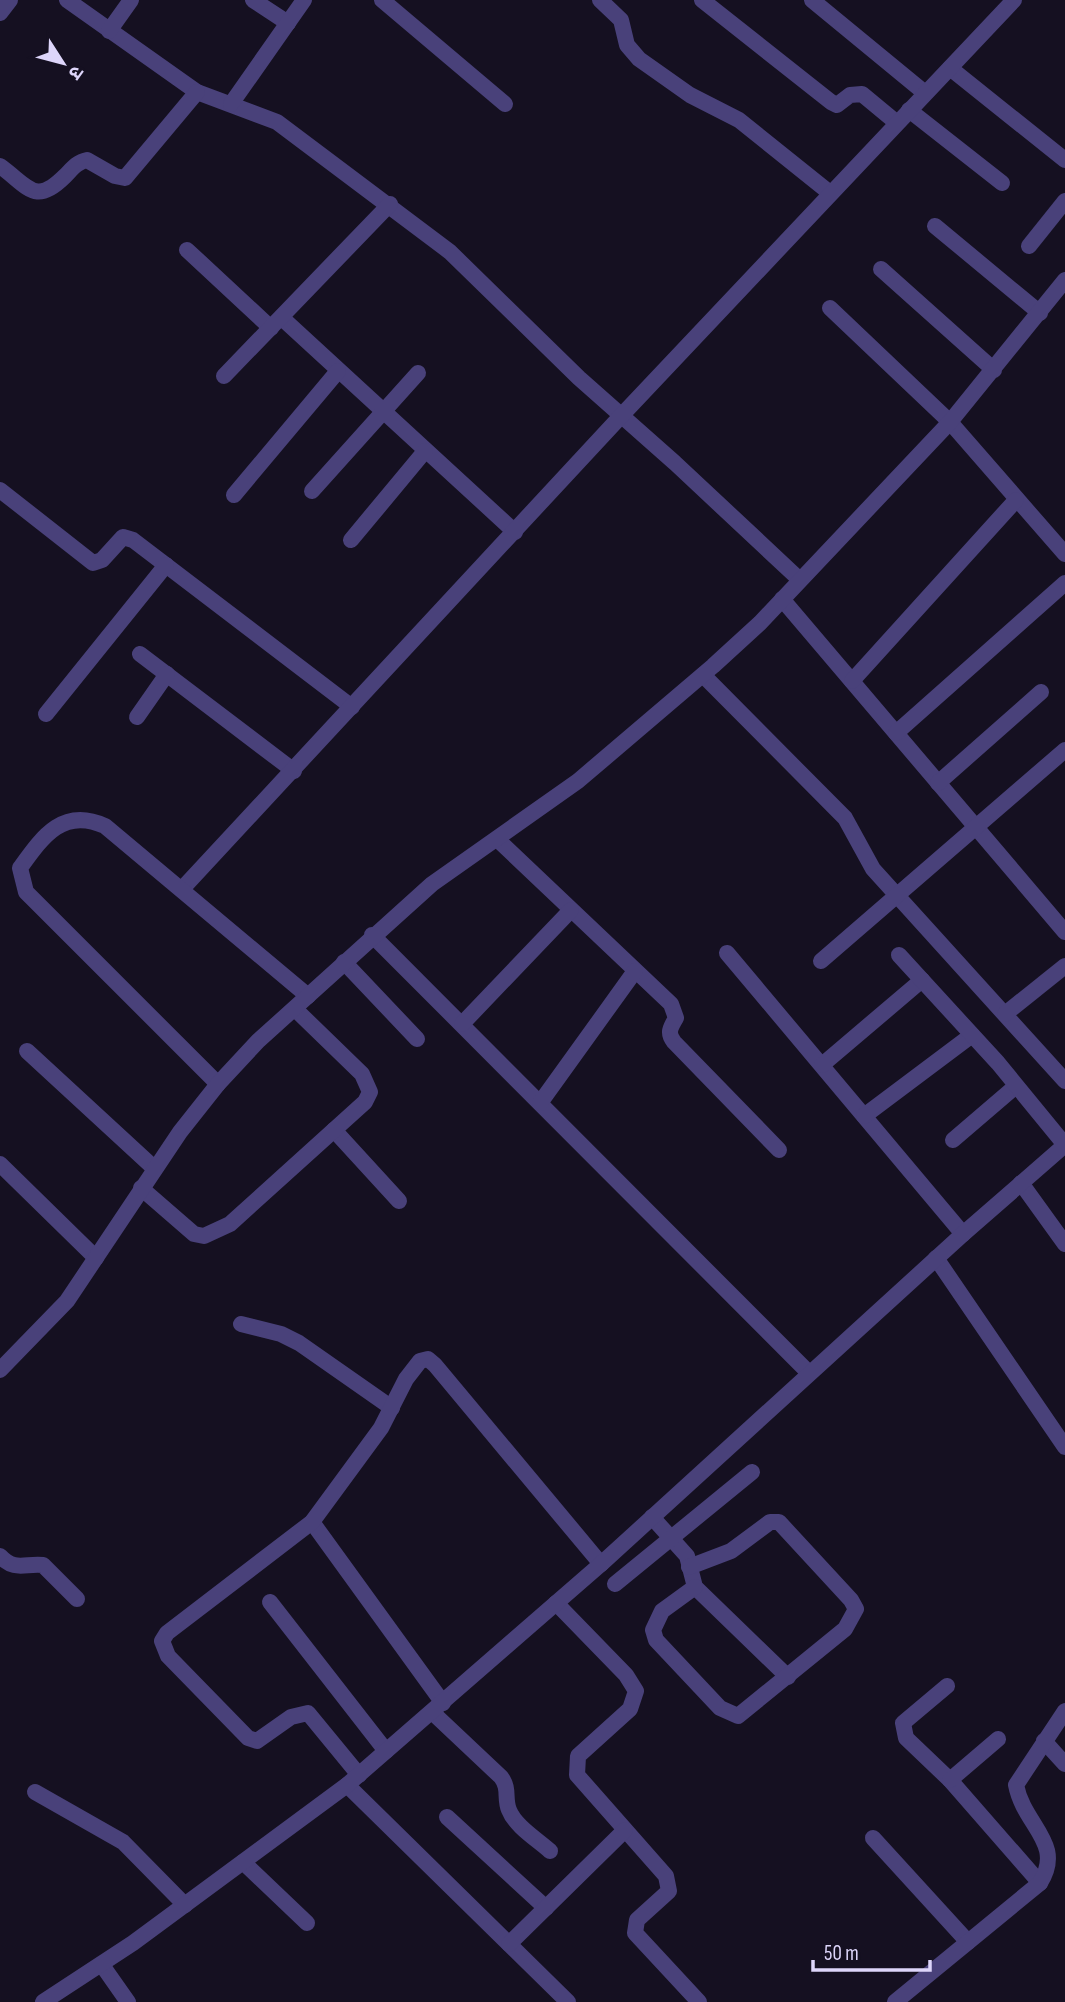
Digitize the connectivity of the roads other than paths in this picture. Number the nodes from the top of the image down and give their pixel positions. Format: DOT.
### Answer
graph roads {
  1 [pos="10,0"];
  2 [pos="67,0"];
  3 [pos="131,0"];
  4 [pos="253,0"];
  5 [pos="304,0"];
  6 [pos="382,0"];
  7 [pos="600,0"];
  8 [pos="702,0"];
  9 [pos="812,0"];
  10 [pos="1014,0"];
  11 [pos="0,13"];
  12 [pos="288,23"];
  13 [pos="109,31"];
  14 [pos="950,68"];
  15 [pos="197,92"];
  16 [pos="925,93"];
  17 [pos="231,104"];
  18 [pos="505,104"];
  19 [pos="909,110"];
  20 [pos="897,123"];
  21 [pos="1065,160"];
  22 [pos="0,166"];
  23 [pos="1002,183"];
  24 [pos="830,194"];
  25 [pos="1065,201"];
  26 [pos="390,204"];
  27 [pos="935,226"];
  28 [pos="1029,246"];
  29 [pos="187,250"];
  30 [pos="881,269"];
  31 [pos="1065,280"];
  32 [pos="830,308"];
  33 [pos="1040,313"];
  34 [pos="277,323"];
  35 [pos="994,370"];
  36 [pos="338,371"];
  37 [pos="418,373"];
  38 [pos="223,376"];
  39 [pos="382,412"];
  40 [pos="621,416"];
  41 [pos="950,422"];
  42 [pos="425,451"];
  43 [pos="0,490"];
  44 [pos="312,491"];
  45 [pos="234,495"];
  46 [pos="1016,500"];
  47 [pos="515,532"];
  48 [pos="351,540"];
  49 [pos="1065,554"];
  50 [pos="166,565"];
  51 [pos="800,580"];
  52 [pos="1065,583"];
  53 [pos="782,598"];
  54 [pos="140,654"];
  55 [pos="167,674"];
  56 [pos="704,675"];
  57 [pos="852,681"];
  58 [pos="1041,692"];
  59 [pos="352,707"];
  60 [pos="46,714"];
  61 [pos="137,717"];
  62 [pos="896,733"];
  63 [pos="1065,750"];
  64 [pos="294,771"];
  65 [pos="938,783"];
  66 [pos="976,829"];
  67 [pos="497,839"];
  68 [pos="183,889"];
  69 [pos="898,895"];
  70 [pos="571,910"];
  71 [pos="1065,932"];
  72 [pos="372,935"];
  73 [pos="727,953"];
  74 [pos="899,955"];
  75 [pos="821,961"];
  76 [pos="344,962"];
  77 [pos="1065,966"];
  78 [pos="635,971"];
  79 [pos="922,980"];
  80 [pos="308,996"];
  81 [pos="295,1009"];
  82 [pos="1005,1014"];
  83 [pos="462,1024"];
  84 [pos="972,1035"];
  85 [pos="417,1039"];
  86 [pos="27,1051"];
  87 [pos="822,1065"];
  88 [pos="1065,1081"];
  89 [pos="218,1084"];
  90 [pos="1016,1086"];
  91 [pos="540,1103"];
  92 [pos="864,1116"];
  93 [pos="334,1130"];
  94 [pos="953,1140"];
  95 [pos="779,1150"];
  96 [pos="0,1164"];
  97 [pos="154,1168"];
  98 [pos="1021,1183"];
  99 [pos="141,1188"];
  100 [pos="399,1201"];
  101 [pos="963,1234"];
  102 [pos="1065,1244"];
  103 [pos="96,1258"];
  104 [pos="936,1258"];
  105 [pos="241,1324"];
  106 [pos="0,1370"];
  107 [pos="808,1373"];
  108 [pos="392,1408"];
  109 [pos="1065,1447"];
  110 [pos="752,1472"];
  111 [pos="652,1517"];
  112 [pos="312,1522"];
  113 [pos="671,1538"];
  114 [pos="0,1556"];
  115 [pos="601,1564"];
  116 [pos="690,1567"];
  117 [pos="615,1584"];
  118 [pos="695,1587"];
  119 [pos="77,1599"];
  120 [pos="270,1602"];
  121 [pos="556,1603"];
  122 [pos="788,1677"];
  123 [pos="947,1686"];
  124 [pos="437,1708"];
  125 [pos="1065,1711"];
  126 [pos="998,1738"];
  127 [pos="1044,1741"];
  128 [pos="386,1751"];
  129 [pos="1065,1764"];
  130 [pos="353,1780"];
  131 [pos="950,1780"];
  132 [pos="35,1792"];
  133 [pos="447,1817"];
  134 [pos="625,1830"];
  135 [pos="873,1839"];
  136 [pos="550,1851"];
  137 [pos="243,1862"];
  138 [pos="1060,1867"];
  139 [pos="1040,1883"];
  140 [pos="185,1905"];
  141 [pos="546,1908"];
  142 [pos="307,1923"];
  143 [pos="968,1942"];
  144 [pos="509,1944"];
  145 [pos="102,1965"];
  146 [pos="43,2002"];
  147 [pos="128,2002"];
  148 [pos="568,2002"];
  149 [pos="699,2002"];
  150 [pos="895,2002"];
  1 -- 11 [label="street"];
  2 -- 13 [label="street"];
  3 -- 13 [label="street"];
  4 -- 12 [label="street"];
  5 -- 12 [label="street"];
  6 -- 18 [label="street"];
  7 -- 24 [label="street"];
  8 -- 20 [label="street"];
  9 -- 16 [label="street"];
  10 -- 14 [label="street"];
  12 -- 17 [label="street"];
  13 -- 15 [label="street"];
  14 -- 16 [label="street"];
  14 -- 21 [label="street"];
  15 -- 17 [label="street"];
  15 -- 22 [label="street"];
  16 -- 19 [label="street"];
  17 -- 26 [label="street"];
  19 -- 20 [label="street"];
  19 -- 23 [label="street"];
  20 -- 24 [label="street"];
  24 -- 40 [label="street"];
  25 -- 28 [label="street"];
  26 -- 34 [label="street"];
  26 -- 40 [label="street"];
  27 -- 33 [label="street"];
  29 -- 34 [label="street"];
  30 -- 35 [label="street"];
  31 -- 33 [label="street"];
  32 -- 41 [label="street"];
  33 -- 35 [label="street"];
  34 -- 36 [label="street"];
  34 -- 38 [label="street"];
  35 -- 41 [label="street"];
  36 -- 39 [label="street"];
  36 -- 45 [label="street"];
  37 -- 39 [label="street"];
  39 -- 42 [label="street"];
  39 -- 44 [label="street"];
  40 -- 47 [label="street"];
  40 -- 51 [label="street"];
  41 -- 46 [label="street"];
  41 -- 51 [label="street"];
  42 -- 47 [label="street"];
  42 -- 48 [label="street"];
  43 -- 50 [label="street"];
  46 -- 49 [label="street"];
  46 -- 57 [label="street"];
  47 -- 59 [label="street"];
  50 -- 59 [label="street"];
  50 -- 60 [label="street"];
  51 -- 53 [label="street"];
  52 -- 62 [label="street"];
  53 -- 56 [label="street"];
  53 -- 57 [label="street"];
  54 -- 55 [label="street"];
  55 -- 61 [label="street"];
  55 -- 64 [label="street"];
  56 -- 67 [label="street"];
  56 -- 69 [label="street"];
  57 -- 62 [label="street"];
  58 -- 65 [label="street"];
  59 -- 64 [label="street"];
  62 -- 65 [label="street"];
  63 -- 66 [label="street"];
  64 -- 68 [label="street"];
  65 -- 66 [label="street"];
  66 -- 69 [label="street"];
  66 -- 71 [label="street"];
  67 -- 70 [label="street"];
  67 -- 72 [label="street"];
  68 -- 80 [label="street"];
  68 -- 89 [label="street"];
  69 -- 75 [label="street"];
  69 -- 82 [label="street"];
  70 -- 78 [label="street"];
  70 -- 83 [label="street"];
  72 -- 76 [label="street"];
  72 -- 83 [label="street"];
  73 -- 87 [label="street"];
  74 -- 79 [label="street"];
  76 -- 80 [label="street"];
  76 -- 85 [label="street"];
  77 -- 82 [label="street"];
  78 -- 91 [label="street"];
  78 -- 95 [label="street"];
  79 -- 84 [label="street"];
  79 -- 87 [label="street"];
  80 -- 81 [label="street"];
  81 -- 89 [label="street"];
  81 -- 93 [label="street"];
  82 -- 88 [label="street"];
  83 -- 91 [label="street"];
  84 -- 90 [label="street"];
  84 -- 92 [label="street"];
  86 -- 97 [label="street"];
  87 -- 92 [label="street"];
  89 -- 97 [label="street"];
  90 -- 94 [label="street"];
  90 -- 98 [label="street"];
  91 -- 107 [label="street"];
  92 -- 101 [label="street"];
  93 -- 99 [label="street"];
  93 -- 100 [label="street"];
  96 -- 103 [label="street"];
  97 -- 99 [label="street"];
  98 -- 101 [label="street"];
  98 -- 102 [label="street"];
  99 -- 103 [label="street"];
  101 -- 104 [label="street"];
  103 -- 106 [label="street"];
  104 -- 107 [label="street"];
  104 -- 109 [label="street"];
  105 -- 108 [label="street"];
  107 -- 111 [label="street"];
  108 -- 112 [label="street"];
  108 -- 115 [label="street"];
  110 -- 113 [label="street"];
  111 -- 113 [label="street"];
  111 -- 115 [label="street"];
  112 -- 124 [label="street"];
  112 -- 130 [label="street"];
  113 -- 116 [label="street"];
  113 -- 117 [label="street"];
  114 -- 119 [label="street"];
  115 -- 121 [label="street"];
  116 -- 118 [label="street"];
  116 -- 122 [label="street"];
  118 -- 122 [label="street"];
  118 -- 122 [label="street"];
  120 -- 128 [label="street"];
  121 -- 124 [label="street"];
  121 -- 134 [label="street"];
  123 -- 131 [label="street"];
  124 -- 128 [label="street"];
  124 -- 136 [label="street"];
  125 -- 127 [label="street"];
  126 -- 131 [label="street"];
  127 -- 129 [label="street"];
  127 -- 138 [label="street"];
  128 -- 130 [label="street"];
  130 -- 137 [label="street"];
  130 -- 144 [label="street"];
  131 -- 139 [label="street"];
  132 -- 140 [label="street"];
  133 -- 141 [label="street"];
  134 -- 141 [label="street"];
  134 -- 149 [label="street"];
  135 -- 143 [label="street"];
  137 -- 140 [label="street"];
  137 -- 142 [label="street"];
  138 -- 139 [label="street"];
  139 -- 143 [label="street"];
  140 -- 145 [label="street"];
  141 -- 144 [label="street"];
  143 -- 150 [label="street"];
  144 -- 148 [label="street"];
  145 -- 146 [label="street"];
  145 -- 147 [label="street"];
}
